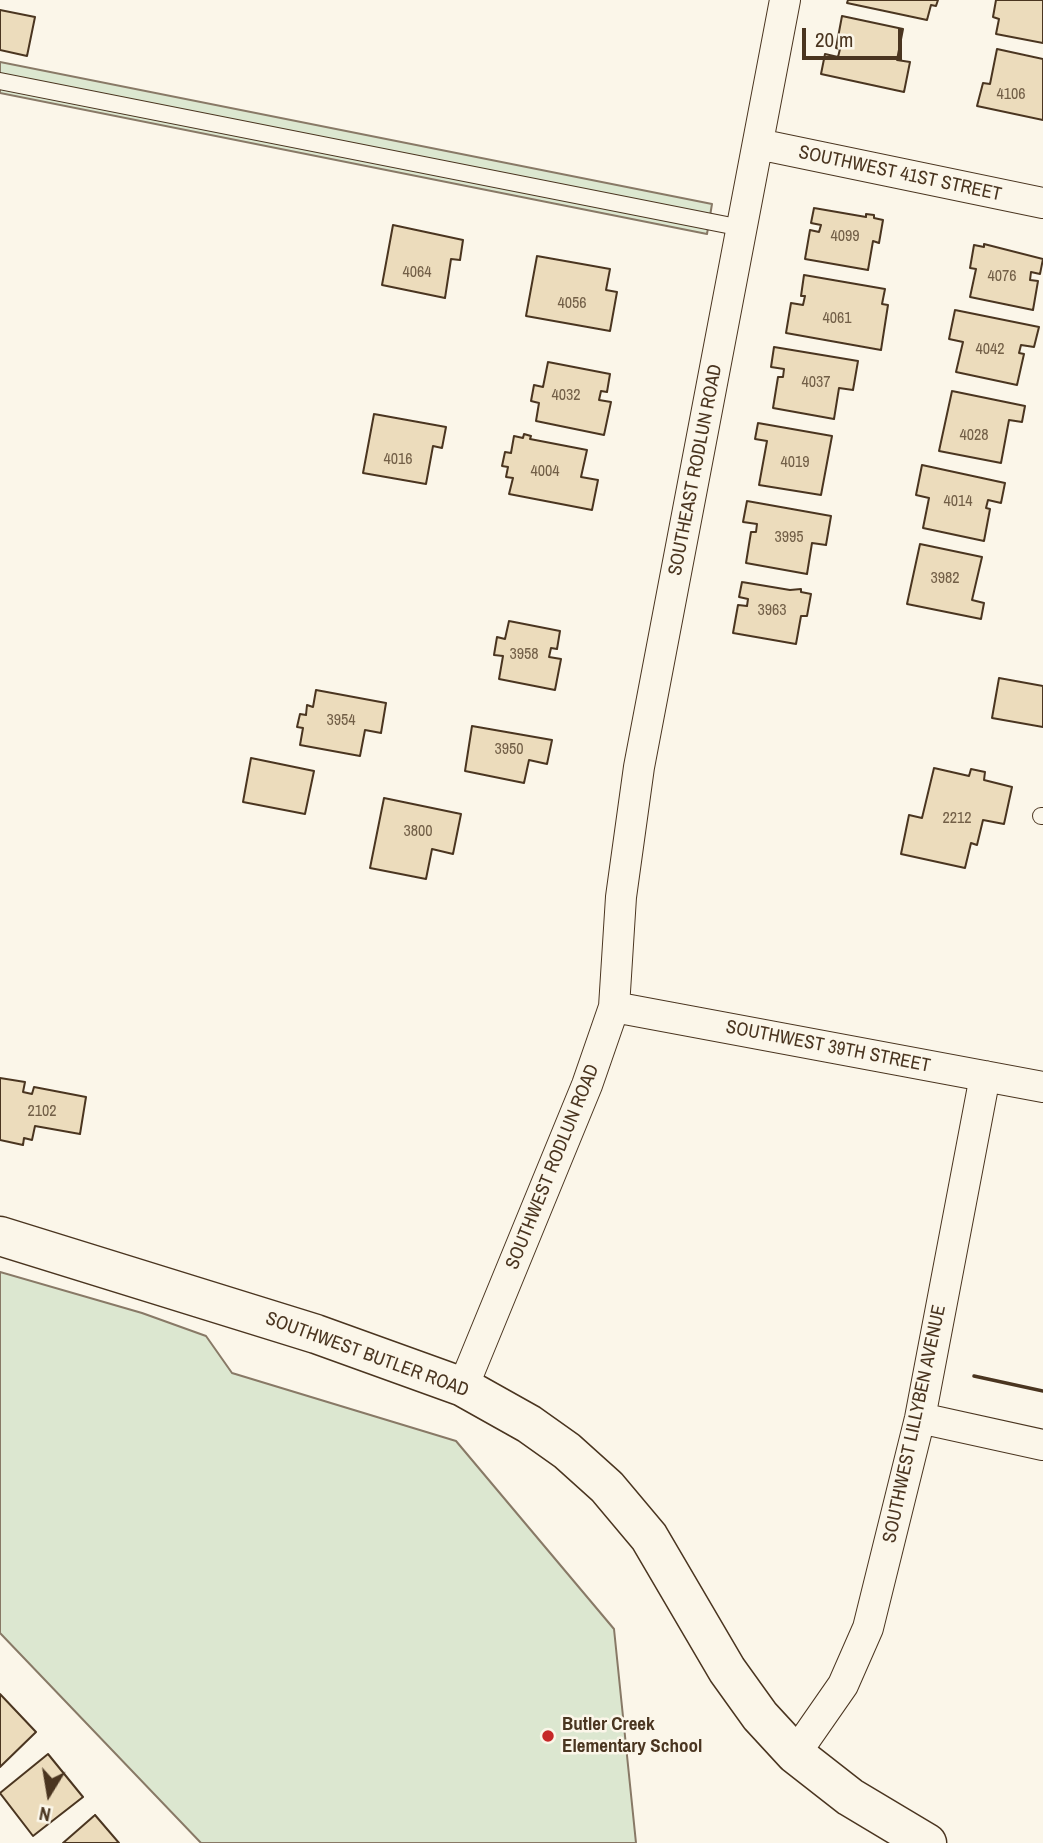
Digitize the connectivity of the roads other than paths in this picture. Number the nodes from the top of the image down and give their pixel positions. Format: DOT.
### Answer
graph roads {
  1 [pos="785,0"];
  2 [pos="0,81"];
  3 [pos="758,145"];
  4 [pos="1043,203"];
  5 [pos="743,228"];
  6 [pos="617,941"];
  7 [pos="614,1007"];
  8 [pos="985,1076"];
  9 [pos="1043,1087"];
  10 [pos="0,1236"];
  11 [pos="463,1387"];
  12 [pos="920,1418"];
  13 [pos="1043,1444"];
  14 [pos="795,1754"];
  15 [pos="927,1843"];
  1 -- 3 [label="street, SOUTHEAST RODLUN ROAD"];
  2 -- 5 [label="lane"];
  3 -- 4 [label="street, SOUTHWEST 41ST STREET"];
  3 -- 5 [label="street, SOUTHEAST RODLUN ROAD"];
  5 -- 6 [label="street, SOUTHEAST RODLUN ROAD"];
  6 -- 7 [label="street, SOUTHWEST RODLUN ROAD"];
  7 -- 8 [label="street, SOUTHWEST 39TH STREET"];
  7 -- 11 [label="street, SOUTHWEST RODLUN ROAD"];
  8 -- 9 [label="street, SOUTHWEST 39TH STREET"];
  8 -- 12 [label="street, SOUTHWEST LILLYBEN AVENUE"];
  10 -- 11 [label="main road, SOUTHWEST BUTLER ROAD"];
  11 -- 14 [label="main road, SOUTHWEST BUTLER ROAD"];
  12 -- 13 [label="street"];
  12 -- 14 [label="street, SOUTHWEST LILLYBEN AVENUE"];
  14 -- 15 [label="main road, SOUTHWEST BUTLER ROAD"];
}
